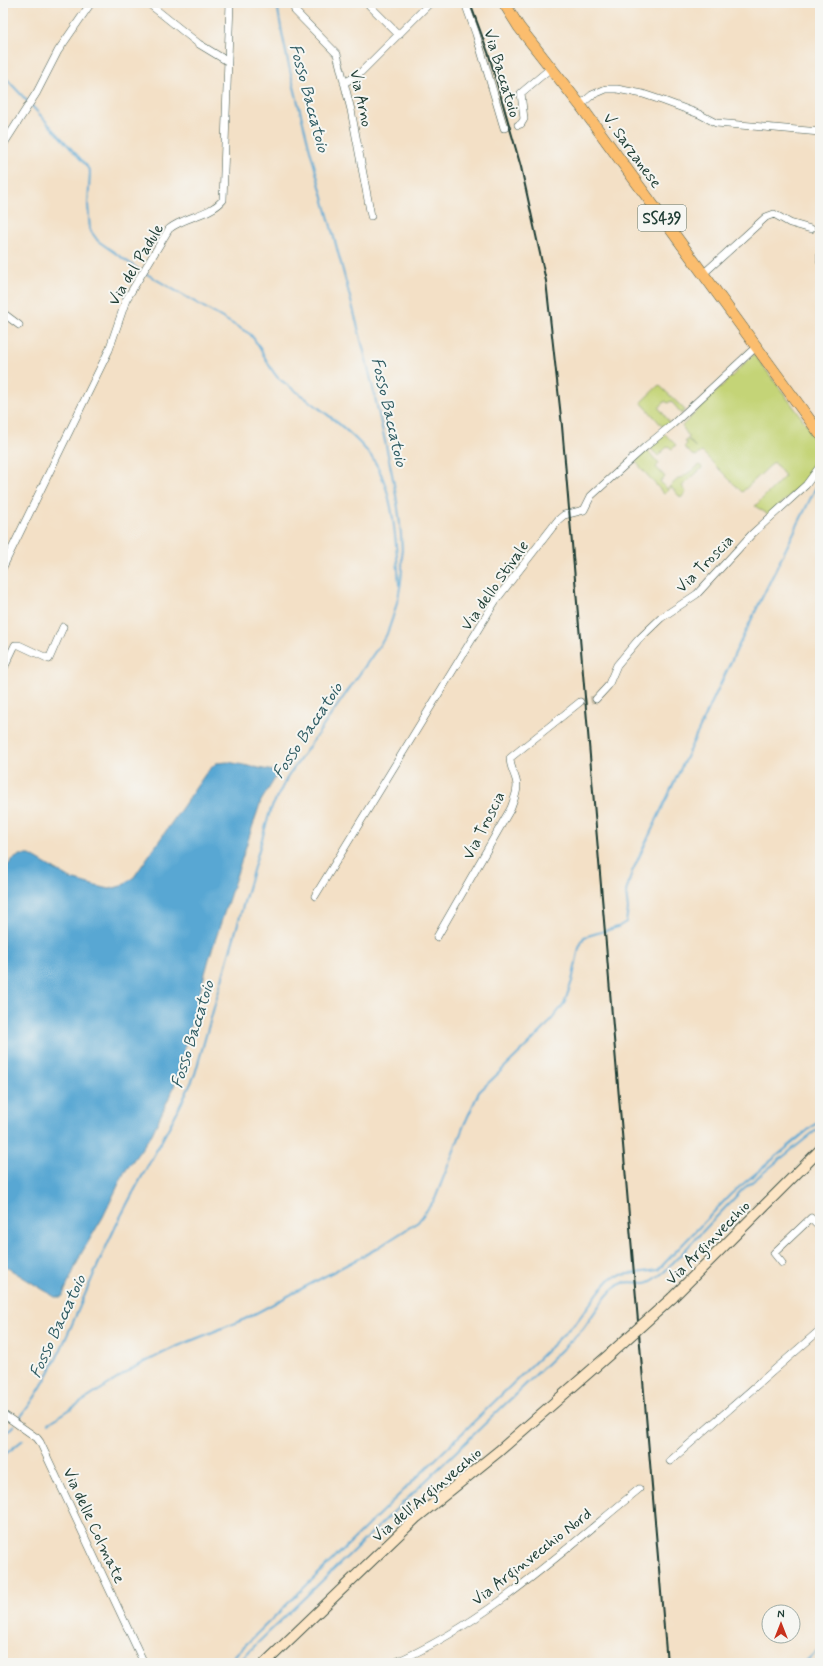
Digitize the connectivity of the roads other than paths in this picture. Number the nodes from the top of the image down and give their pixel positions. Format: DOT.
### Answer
graph roads {
  1 [pos="91,3"];
  2 [pos="148,3"];
  3 [pos="230,3"];
  4 [pos="293,3"];
  5 [pos="367,3"];
  6 [pos="430,3"];
  7 [pos="464,3"];
  8 [pos="504,3"];
  9 [pos="399,35"];
  10 [pos="227,61"];
  11 [pos="551,68"];
  12 [pos="344,83"];
  13 [pos="580,105"];
  14 [pos="518,125"];
  15 [pos="506,127"];
  16 [pos="820,132"];
  17 [pos="3,145"];
  18 [pos="371,216"];
  19 [pos="811,229"];
  20 [pos="820,254"];
  21 [pos="820,261"];
  22 [pos="703,274"];
  23 [pos="3,313"];
  24 [pos="19,325"];
  25 [pos="757,346"];
  26 [pos="820,434"];
  27 [pos="820,466"];
  28 [pos="3,567"];
  29 [pos="63,626"];
  30 [pos="3,670"];
  31 [pos="596,699"];
  32 [pos="580,702"];
  33 [pos="315,896"];
  34 [pos="437,937"];
  35 [pos="820,1150"];
  36 [pos="820,1228"];
  37 [pos="782,1263"];
  38 [pos="820,1330"];
  39 [pos="611,1353"];
  40 [pos="6,1416"];
  41 [pos="670,1461"];
  42 [pos="639,1489"];
  43 [pos="144,1663"];
  44 [pos="265,1663"];
  45 [pos="394,1663"];
  1 -- 17 [label="street"];
  2 -- 10 [label="street"];
  3 -- 10 [label="street, Via del Padule"];
  4 -- 12 [label="street, Via Arno"];
  5 -- 9 [label="street"];
  6 -- 9 [label="street"];
  7 -- 15 [label="street, Via Baccatoio"];
  8 -- 11 [label="main road, V. Sarzanese / SS439"];
  9 -- 12 [label="street"];
  10 -- 28 [label="street, Via del Padule"];
  11 -- 13 [label="main road, V. Sarzanese / SS439"];
  11 -- 14 [label="street, Via Baccatoio"];
  12 -- 18 [label="street, Via Arno"];
  13 -- 16 [label="street"];
  13 -- 22 [label="main road, V. Sarzanese / SS439"];
  19 -- 22 [label="street"];
  20 -- 21 [label="street"];
  22 -- 25 [label="main road, V. Sarzanese / SS439"];
  23 -- 24 [label="street"];
  25 -- 26 [label="main road, V. Sarzanese / SS439"];
  25 -- 33 [label="street, Via dello Stivale"];
  27 -- 31 [label="street, Via Troscia"];
  29 -- 30 [label="street"];
  32 -- 34 [label="street, Via Troscia"];
  35 -- 39 [label="main road, Via Arginvecchio, bridge"];
  36 -- 37 [label="street"];
  38 -- 41 [label="street"];
  39 -- 44 [label="main road, Via dell'Arginvecchio"];
  40 -- 43 [label="street, Via delle Colmate"];
  42 -- 45 [label="street, Via Arginvecchio Nord"];
}
